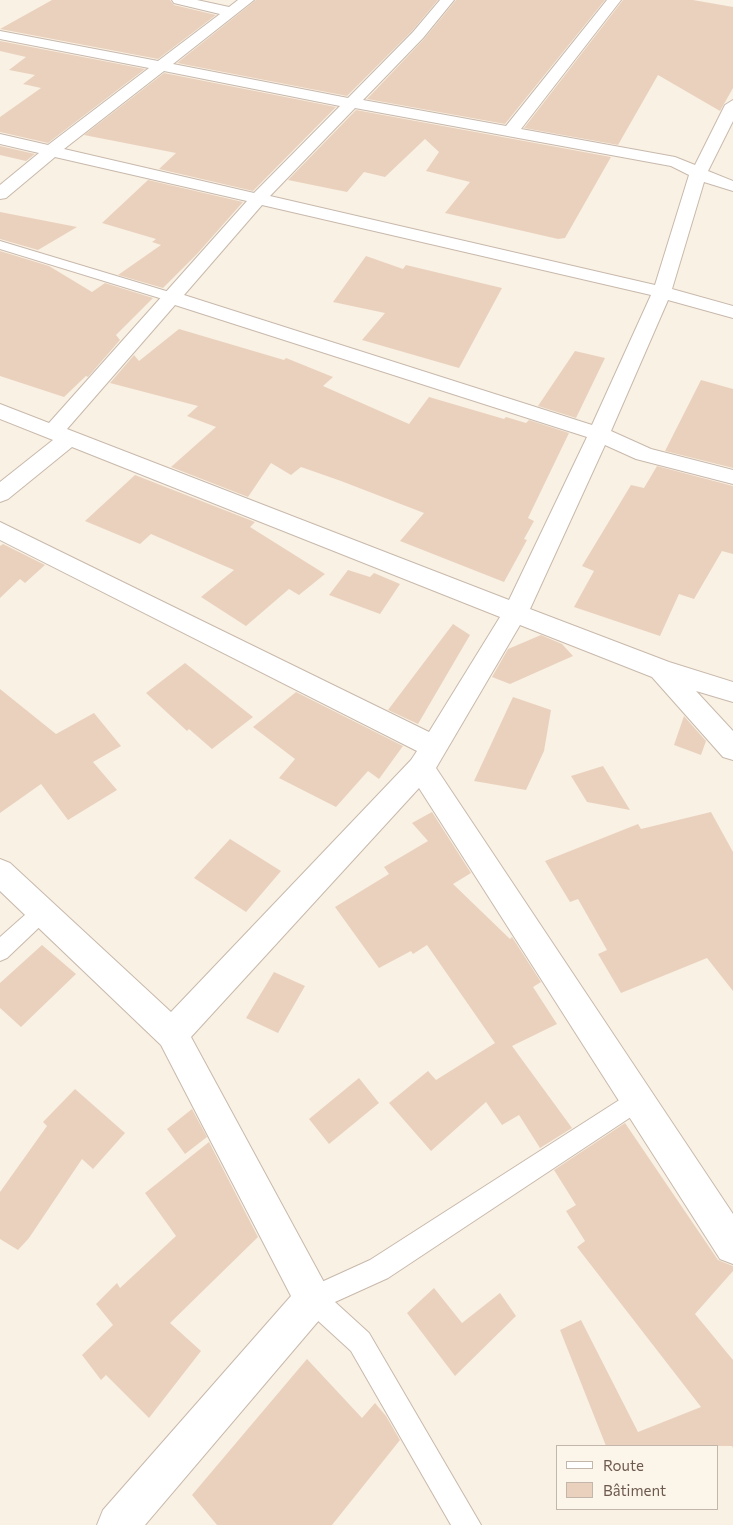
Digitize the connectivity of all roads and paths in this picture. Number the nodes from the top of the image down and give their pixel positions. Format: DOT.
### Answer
graph roads {
  1 [pos="179,0"];
  2 [pos="246,0"];
  3 [pos="447,0"];
  4 [pos="614,0"];
  5 [pos="230,12"];
  6 [pos="0,35"];
  7 [pos="162,66"];
  8 [pos="351,103"];
  9 [pos="733,105"];
  10 [pos="510,132"];
  11 [pos="0,139"];
  12 [pos="50,152"];
  13 [pos="698,175"];
  14 [pos="733,186"];
  15 [pos="0,194"];
  16 [pos="258,199"];
  17 [pos="0,245"];
  18 [pos="662,292"];
  19 [pos="171,297"];
  20 [pos="733,312"];
  21 [pos="0,410"];
  22 [pos="599,434"];
  23 [pos="60,436"];
  24 [pos="733,477"];
  25 [pos="0,494"];
  26 [pos="0,530"];
  27 [pos="516,611"];
  28 [pos="662,670"];
  29 [pos="733,692"];
  30 [pos="733,749"];
  31 [pos="427,757"];
  32 [pos="0,872"];
  33 [pos="42,912"];
  34 [pos="0,952"];
  35 [pos="172,1034"];
  36 [pos="638,1099"];
  37 [pos="733,1246"];
  38 [pos="313,1300"];
  39 [pos="118,1525"];
  40 [pos="467,1525"];
  1 -- 5 [label="street"];
  2 -- 5 [label="street"];
  3 -- 8 [label="street"];
  4 -- 10 [label="street"];
  5 -- 7 [label="street"];
  6 -- 7 [label="street"];
  7 -- 8 [label="street"];
  7 -- 12 [label="street"];
  8 -- 10 [label="street"];
  8 -- 16 [label="street"];
  9 -- 13 [label="street"];
  10 -- 13 [label="street"];
  11 -- 12 [label="street"];
  12 -- 15 [label="street"];
  12 -- 16 [label="street"];
  13 -- 14 [label="street"];
  13 -- 18 [label="street"];
  16 -- 18 [label="street"];
  16 -- 19 [label="street"];
  17 -- 19 [label="lane"];
  18 -- 20 [label="street"];
  18 -- 22 [label="street"];
  19 -- 22 [label="street"];
  19 -- 23 [label="street"];
  21 -- 23 [label="street"];
  22 -- 24 [label="street"];
  22 -- 27 [label="street"];
  23 -- 25 [label="street"];
  23 -- 27 [label="street"];
  26 -- 31 [label="street"];
  27 -- 28 [label="street"];
  27 -- 31 [label="street"];
  28 -- 29 [label="street"];
  28 -- 30 [label="street"];
  31 -- 35 [label="street"];
  31 -- 36 [label="street"];
  32 -- 33 [label="street"];
  33 -- 34 [label="lane"];
  33 -- 35 [label="street"];
  35 -- 38 [label="street"];
  36 -- 37 [label="street"];
  36 -- 38 [label="lane"];
  38 -- 39 [label="street"];
  38 -- 40 [label="lane"];
}
